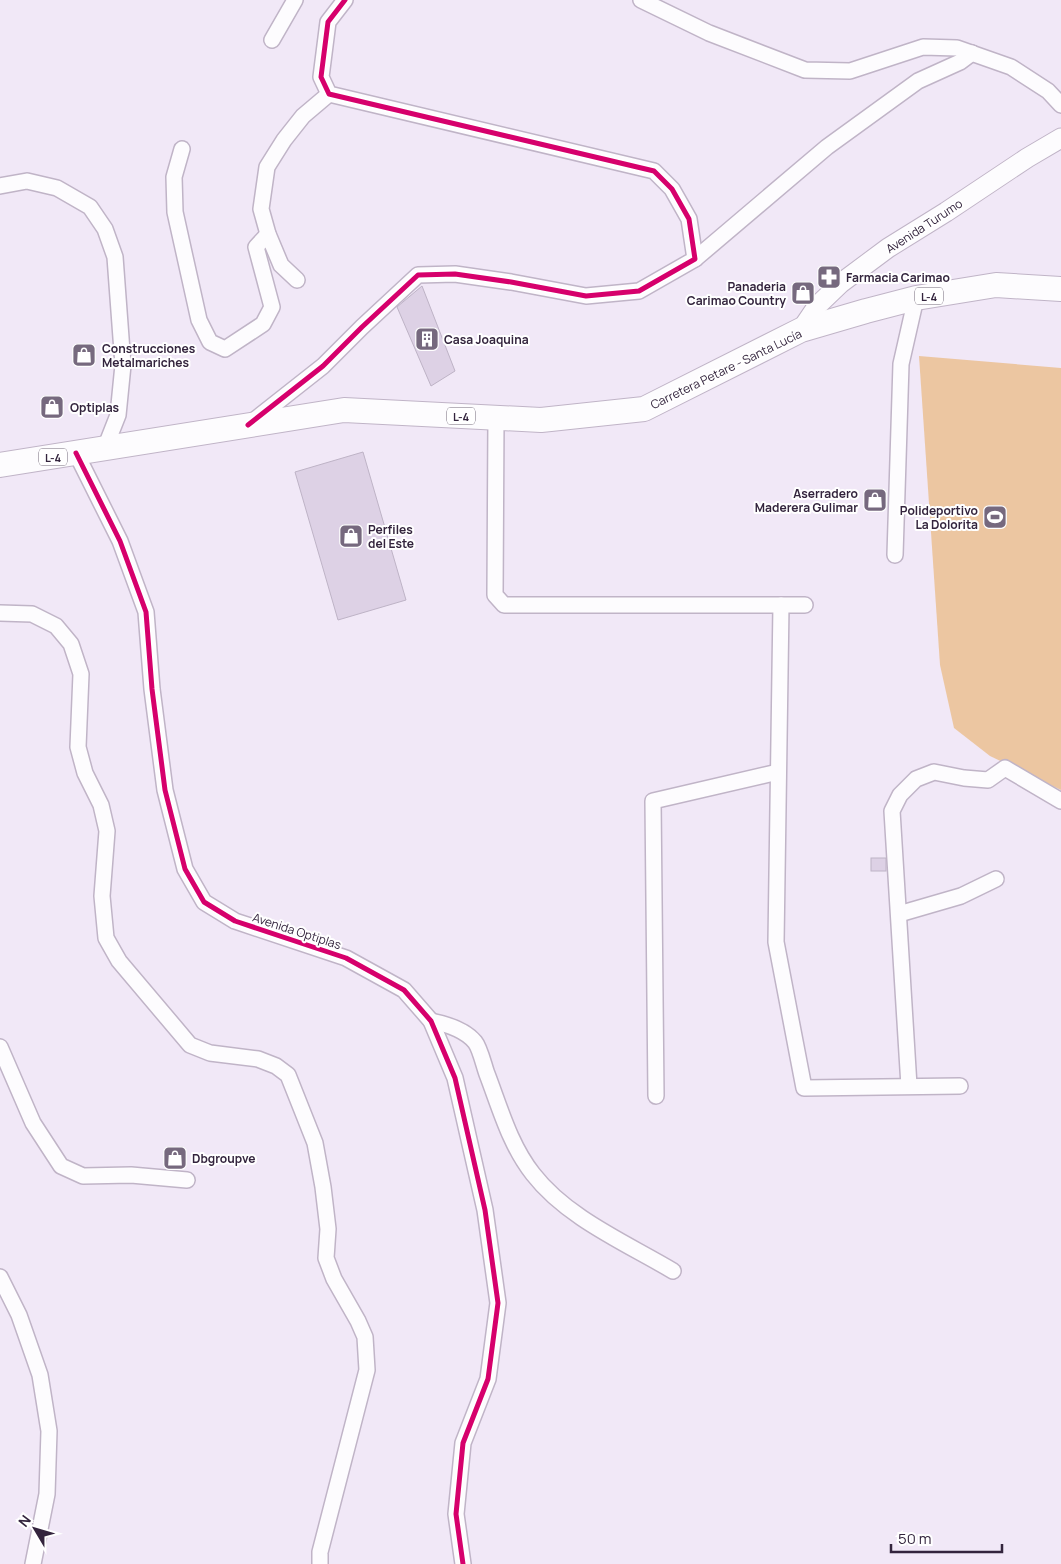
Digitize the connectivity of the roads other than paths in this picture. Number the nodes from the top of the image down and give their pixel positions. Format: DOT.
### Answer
graph roads {
  1 [pos="295,0"];
  2 [pos="345,0"];
  3 [pos="641,0"];
  4 [pos="272,40"];
  5 [pos="972,54"];
  6 [pos="329,94"];
  7 [pos="1061,105"];
  8 [pos="1061,138"];
  9 [pos="182,149"];
  10 [pos="0,186"];
  11 [pos="268,234"];
  12 [pos="696,258"];
  13 [pos="297,280"];
  14 [pos="1061,289"];
  15 [pos="916,298"];
  16 [pos="801,330"];
  17 [pos="496,418"];
  18 [pos="248,425"];
  19 [pos="105,448"];
  20 [pos="76,453"];
  21 [pos="0,465"];
  22 [pos="895,555"];
  23 [pos="781,606"];
  24 [pos="805,606"];
  25 [pos="0,613"];
  26 [pos="778,772"];
  27 [pos="1061,801"];
  28 [pos="996,879"];
  29 [pos="898,914"];
  30 [pos="431,1021"];
  31 [pos="0,1047"];
  32 [pos="909,1086"];
  33 [pos="960,1086"];
  34 [pos="656,1096"];
  35 [pos="187,1180"];
  36 [pos="673,1271"];
  37 [pos="0,1277"];
  38 [pos="32,1564"];
  39 [pos="320,1564"];
  40 [pos="463,1564"];
  1 -- 4 [label="street"];
  2 -- 6 [label="street"];
  3 -- 5 [label="street"];
  5 -- 7 [label="street"];
  5 -- 12 [label="street"];
  6 -- 11 [label="street"];
  6 -- 12 [label="street"];
  8 -- 16 [label="street, Avenida Turumo"];
  9 -- 11 [label="street"];
  10 -- 19 [label="street"];
  11 -- 13 [label="street"];
  12 -- 18 [label="street"];
  14 -- 15 [label="main road, Carretera Petare - Santa Lucía / L-4"];
  15 -- 16 [label="main road, Carretera Petare - Santa Lucía / L-4"];
  15 -- 22 [label="street"];
  16 -- 17 [label="main road, Carretera Petare - Santa Lucía / L-4"];
  17 -- 18 [label="main road, Carretera Petare - Santa Lucía / L-4"];
  17 -- 23 [label="street"];
  18 -- 19 [label="main road, Carretera Petare - Santa Lucía / L-4"];
  19 -- 20 [label="main road, Carretera Petare - Santa Lucía / L-4"];
  20 -- 21 [label="main road, Carretera Petare - Santa Lucía / L-4"];
  20 -- 30 [label="street, Avenida Optiplas"];
  23 -- 24 [label="street"];
  23 -- 26 [label="street"];
  25 -- 39 [label="street"];
  26 -- 32 [label="street"];
  26 -- 34 [label="street"];
  27 -- 29 [label="street"];
  28 -- 29 [label="street"];
  29 -- 32 [label="street"];
  30 -- 36 [label="street"];
  30 -- 40 [label="street, Avenida Optiplas"];
  31 -- 35 [label="street"];
  32 -- 33 [label="street"];
  37 -- 38 [label="street"];
}
